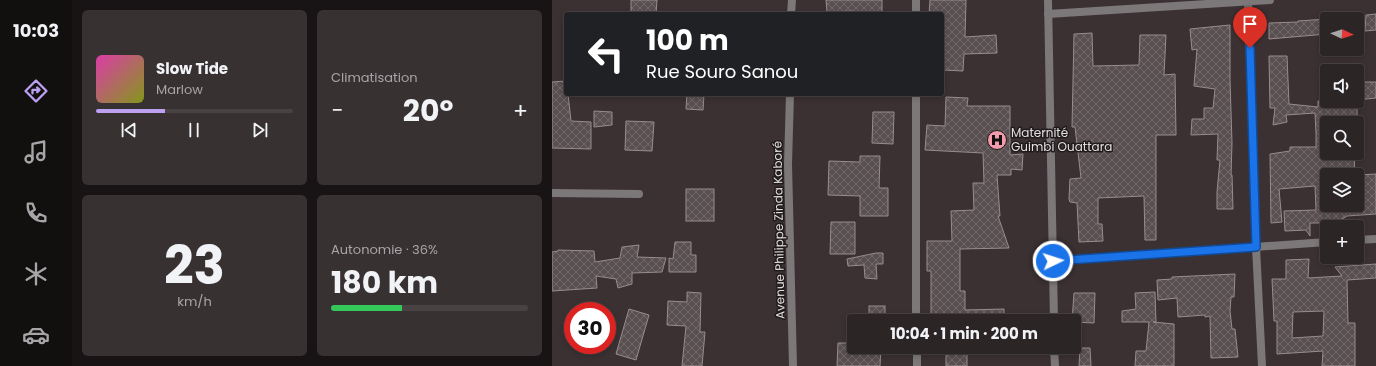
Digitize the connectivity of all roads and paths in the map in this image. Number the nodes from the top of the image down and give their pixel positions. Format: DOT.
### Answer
graph roads {
  1 [pos="792,0"];
  2 [pos="916,0"];
  3 [pos="1048,0"];
  4 [pos="1270,0"];
  5 [pos="1248,1"];
  6 [pos="791,12"];
  7 [pos="916,12"];
  8 [pos="1048,14"];
  9 [pos="790,96"];
  10 [pos="916,96"];
  11 [pos="552,193"];
  12 [pos="639,194"];
  13 [pos="1376,239"];
  14 [pos="1364,240"];
  15 [pos="1320,242"];
  16 [pos="1256,247"];
  17 [pos="1053,261"];
  18 [pos="916,314"];
  19 [pos="1054,314"];
  20 [pos="916,354"];
  21 [pos="1054,354"];
  22 [pos="793,366"];
  23 [pos="917,366"];
  24 [pos="1055,366"];
  25 [pos="1262,366"];
  1 -- 6 [label="street"];
  2 -- 7 [label="street"];
  3 -- 8 [label="street"];
  4 -- 5 [label="street"];
  5 -- 8 [label="street"];
  5 -- 16 [label="street"];
  8 -- 17 [label="street"];
  9 -- 22 [label="street, Avenue Philippe Zinda Kaboré"];
  10 -- 18 [label="street"];
  11 -- 12 [label="street"];
  13 -- 14 [label="street"];
  15 -- 16 [label="street"];
  16 -- 17 [label="street"];
  16 -- 25 [label="street"];
  17 -- 19 [label="street"];
  20 -- 23 [label="street"];
  21 -- 24 [label="street"];
}
